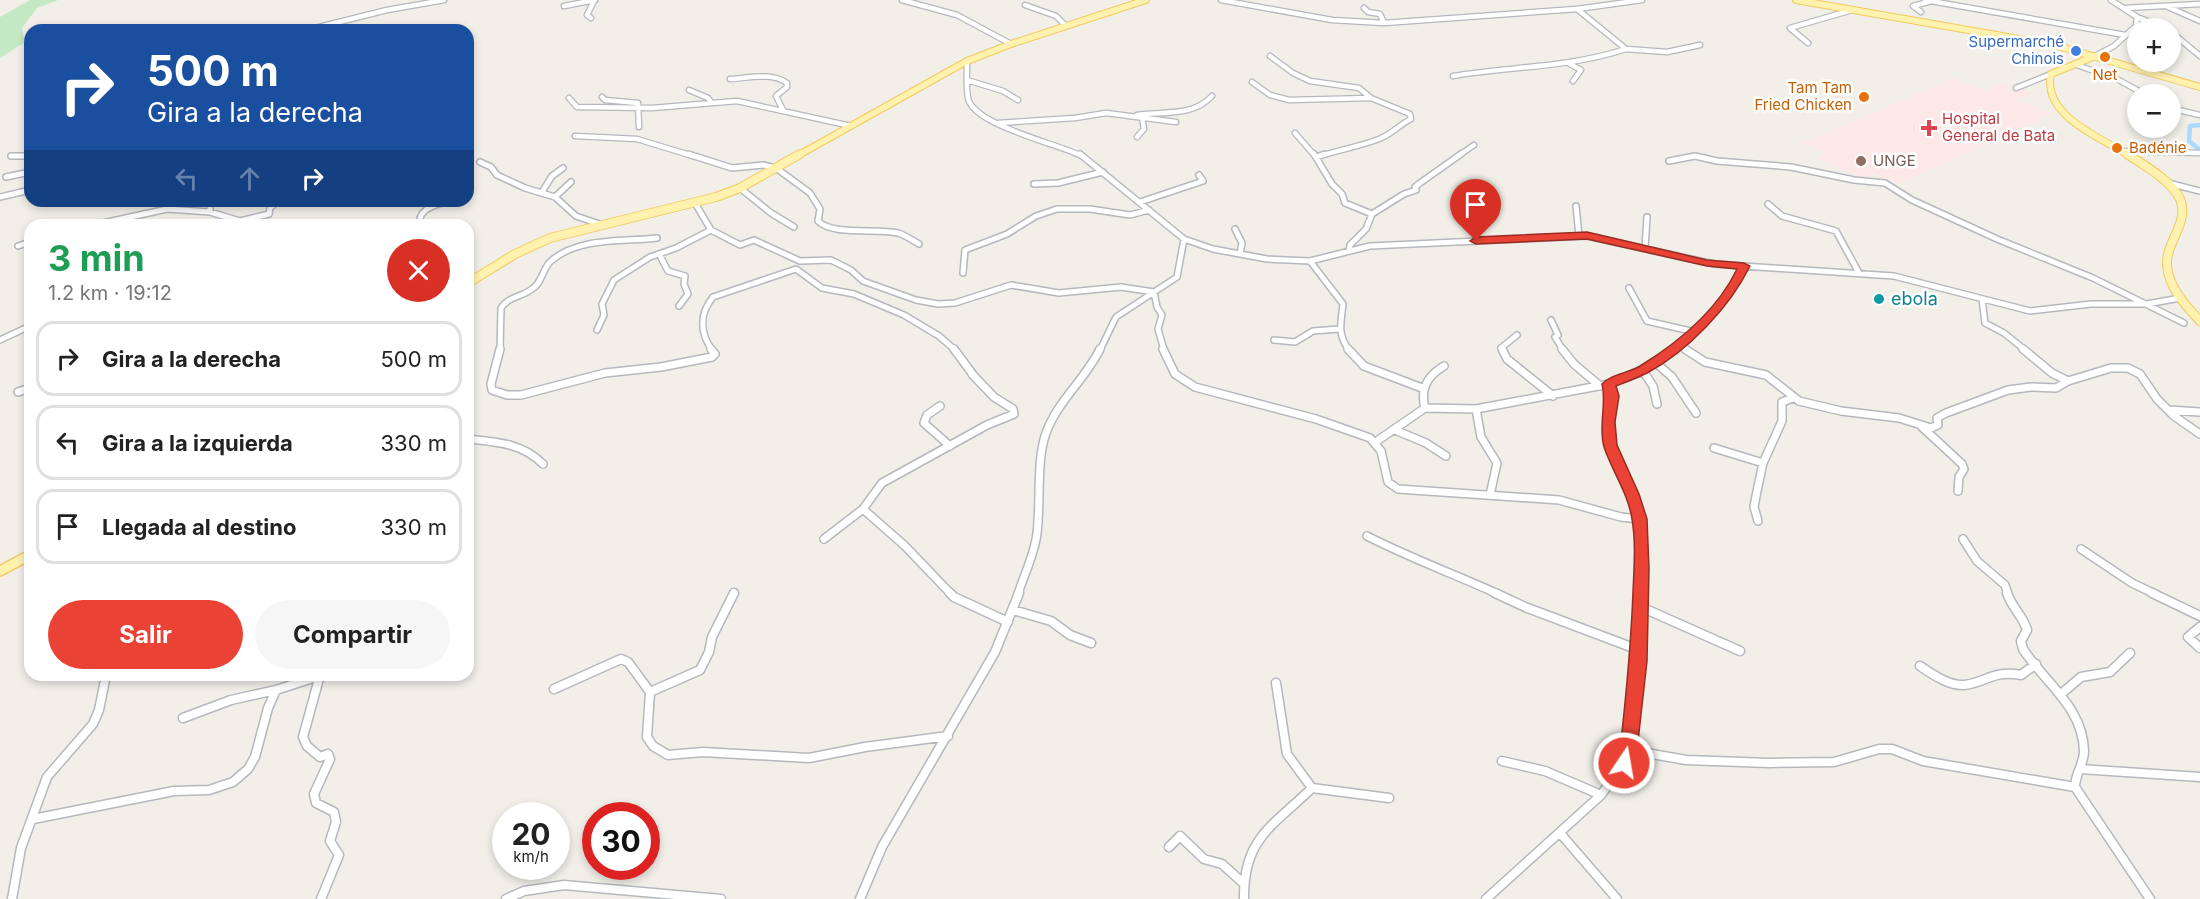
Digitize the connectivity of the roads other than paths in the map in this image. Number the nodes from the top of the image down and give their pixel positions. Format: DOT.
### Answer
graph roads {
  1 [pos="427,0"];
  2 [pos="444,0"];
  3 [pos="596,0"];
  4 [pos="902,0"];
  5 [pos="1146,0"];
  6 [pos="1221,0"];
  7 [pos="1588,0"];
  8 [pos="1642,0"];
  9 [pos="1796,0"];
  10 [pos="2111,0"];
  11 [pos="2158,0"];
  12 [pos="1928,1"];
  13 [pos="2200,4"];
  14 [pos="1025,5"];
  15 [pos="564,6"];
  16 [pos="1601,6"];
  17 [pos="2166,6"];
  18 [pos="2147,7"];
  19 [pos="1364,8"];
  20 [pos="2125,8"];
  21 [pos="1577,9"];
  22 [pos="1852,10"];
  23 [pos="1921,12"];
  24 [pos="2136,17"];
  25 [pos="591,18"];
  26 [pos="2200,21"];
  27 [pos="1384,23"];
  28 [pos="324,24"];
  29 [pos="332,24"];
  30 [pos="1066,26"];
  31 [pos="2125,35"];
  32 [pos="2181,37"];
  33 [pos="1808,43"];
  34 [pos="1011,44"];
  35 [pos="1700,45"];
  36 [pos="1626,49"];
  37 [pos="1270,56"];
  38 [pos="2095,56"];
  39 [pos="2200,56"];
  40 [pos="967,61"];
  41 [pos="1570,64"];
  42 [pos="2074,64"];
  43 [pos="2051,74"];
  44 [pos="1453,76"];
  45 [pos="730,79"];
  46 [pos="967,80"];
  47 [pos="1573,81"];
  48 [pos="1252,82"];
  49 [pos="2127,84"];
  50 [pos="2200,87"];
  51 [pos="2016,88"];
  52 [pos="689,90"];
  53 [pos="1212,96"];
  54 [pos="602,97"];
  55 [pos="569,98"];
  56 [pos="1371,98"];
  57 [pos="1018,100"];
  58 [pos="711,102"];
  59 [pos="640,108"];
  60 [pos="783,110"];
  61 [pos="2181,111"];
  62 [pos="2200,115"];
  63 [pos="1132,116"];
  64 [pos="1142,117"];
  65 [pos="1176,122"];
  66 [pos="996,123"];
  67 [pos="851,126"];
  68 [pos="639,127"];
  69 [pos="1295,133"];
  70 [pos="575,136"];
  71 [pos="1137,138"];
  72 [pos="1474,145"];
  73 [pos="2121,151"];
  74 [pos="2200,153"];
  75 [pos="11,156"];
  76 [pos="24,156"];
  77 [pos="1316,157"];
  78 [pos="1669,161"];
  79 [pos="480,162"];
  80 [pos="564,168"];
  81 [pos="776,168"];
  82 [pos="1103,172"];
  83 [pos="24,173"];
  84 [pos="1199,175"];
  85 [pos="6,177"];
  86 [pos="571,182"];
  87 [pos="2166,182"];
  88 [pos="1034,184"];
  89 [pos="740,188"];
  90 [pos="24,191"];
  91 [pos="2200,191"];
  92 [pos="542,192"];
  93 [pos="0,197"];
  94 [pos="555,197"];
  95 [pos="1140,202"];
  96 [pos="695,203"];
  97 [pos="1768,204"];
  98 [pos="1576,206"];
  99 [pos="210,207"];
  100 [pos="271,207"];
  101 [pos="432,207"];
  102 [pos="1149,210"];
  103 [pos="210,212"];
  104 [pos="1372,214"];
  105 [pos="1647,217"];
  106 [pos="118,219"];
  107 [pos="230,219"];
  108 [pos="253,219"];
  109 [pos="419,219"];
  110 [pos="602,225"];
  111 [pos="794,227"];
  112 [pos="1235,229"];
  113 [pos="711,230"];
  114 [pos="1579,236"];
  115 [pos="657,238"];
  116 [pos="1184,239"];
  117 [pos="24,244"];
  118 [pos="919,244"];
  119 [pos="18,246"];
  120 [pos="1645,248"];
  121 [pos="1349,251"];
  122 [pos="659,254"];
  123 [pos="1240,254"];
  124 [pos="794,259"];
  125 [pos="1310,261"];
  126 [pos="1744,266"];
  127 [pos="792,269"];
  128 [pos="963,273"];
  129 [pos="1859,273"];
  130 [pos="474,279"];
  131 [pos="1629,288"];
  132 [pos="1154,292"];
  133 [pos="2180,298"];
  134 [pos="1982,299"];
  135 [pos="2147,304"];
  136 [pos="679,306"];
  137 [pos="1551,320"];
  138 [pos="2200,321"];
  139 [pos="2184,323"];
  140 [pos="24,329"];
  141 [pos="1339,329"];
  142 [pos="597,330"];
  143 [pos="1695,332"];
  144 [pos="1517,334"];
  145 [pos="0,340"];
  146 [pos="1274,340"];
  147 [pos="1679,345"];
  148 [pos="1654,362"];
  149 [pos="1444,366"];
  150 [pos="968,370"];
  151 [pos="1642,370"];
  152 [pos="974,376"];
  153 [pos="2068,381"];
  154 [pos="1605,385"];
  155 [pos="1422,388"];
  156 [pos="24,390"];
  157 [pos="18,392"];
  158 [pos="1553,396"];
  159 [pos="1793,398"];
  160 [pos="1657,404"];
  161 [pos="940,406"];
  162 [pos="1425,408"];
  163 [pos="1476,409"];
  164 [pos="2169,410"];
  165 [pos="2200,412"];
  166 [pos="1696,413"];
  167 [pos="1922,427"];
  168 [pos="1395,430"];
  169 [pos="2200,434"];
  170 [pos="474,440"];
  171 [pos="1377,441"];
  172 [pos="950,446"];
  173 [pos="1714,448"];
  174 [pos="1446,456"];
  175 [pos="543,464"];
  176 [pos="1763,464"];
  177 [pos="1958,491"];
  178 [pos="1490,495"];
  179 [pos="863,509"];
  180 [pos="1640,519"];
  181 [pos="1758,521"];
  182 [pos="1367,536"];
  183 [pos="824,539"];
  184 [pos="1963,539"];
  185 [pos="2081,549"];
  186 [pos="24,558"];
  187 [pos="0,571"];
  188 [pos="734,593"];
  189 [pos="1641,607"];
  190 [pos="1013,610"];
  191 [pos="2198,613"];
  192 [pos="1008,622"];
  193 [pos="2200,627"];
  194 [pos="1091,643"];
  195 [pos="2200,648"];
  196 [pos="1639,650"];
  197 [pos="1740,651"];
  198 [pos="2130,653"];
  199 [pos="2036,664"];
  200 [pos="1920,666"];
  201 [pos="105,681"];
  202 [pos="302,681"];
  203 [pos="318,681"];
  204 [pos="1276,683"];
  205 [pos="554,689"];
  206 [pos="276,690"];
  207 [pos="650,692"];
  208 [pos="2061,694"];
  209 [pos="183,718"];
  210 [pos="948,736"];
  211 [pos="1629,750"];
  212 [pos="1502,761"];
  213 [pos="2080,769"];
  214 [pos="2200,777"];
  215 [pos="2075,787"];
  216 [pos="1312,788"];
  217 [pos="1601,795"];
  218 [pos="1389,798"];
  219 [pos="33,819"];
  220 [pos="1560,833"];
  221 [pos="1169,847"];
  222 [pos="1242,882"];
  223 [pos="1491,898"];
  224 [pos="12,899"];
  225 [pos="321,899"];
  226 [pos="506,899"];
  227 [pos="721,899"];
  228 [pos="860,899"];
  229 [pos="1244,899"];
  230 [pos="1617,899"];
  231 [pos="2150,899"];
  1 -- 28 [label="street"];
  2 -- 29 [label="street"];
  3 -- 15 [label="street"];
  3 -- 25 [label="street"];
  4 -- 34 [label="street"];
  5 -- 30 [label="main road"];
  6 -- 27 [label="street"];
  7 -- 16 [label="street"];
  8 -- 16 [label="street"];
  9 -- 22 [label="main road"];
  10 -- 20 [label="street"];
  11 -- 18 [label="street"];
  12 -- 23 [label="street"];
  12 -- 31 [label="street"];
  13 -- 17 [label="street"];
  14 -- 30 [label="street"];
  16 -- 21 [label="street"];
  17 -- 18 [label="street"];
  17 -- 26 [label="street"];
  18 -- 20 [label="street"];
  19 -- 27 [label="street"];
  20 -- 24 [label="street"];
  21 -- 27 [label="street"];
  21 -- 36 [label="street"];
  22 -- 33 [label="street"];
  22 -- 38 [label="main road"];
  24 -- 31 [label="street"];
  30 -- 34 [label="main road"];
  31 -- 38 [label="street"];
  32 -- 39 [label="street"];
  34 -- 40 [label="main road"];
  35 -- 36 [label="street"];
  36 -- 41 [label="street"];
  37 -- 56 [label="street"];
  38 -- 42 [label="main road"];
  38 -- 50 [label="main road"];
  40 -- 46 [label="street"];
  40 -- 67 [label="main road"];
  41 -- 44 [label="street"];
  41 -- 47 [label="street"];
  42 -- 43 [label="main road"];
  42 -- 49 [label="street"];
  43 -- 51 [label="street"];
  43 -- 73 [label="main road"];
  45 -- 60 [label="street"];
  46 -- 57 [label="street"];
  46 -- 66 [label="street"];
  48 -- 56 [label="street"];
  52 -- 58 [label="street"];
  53 -- 63 [label="street"];
  54 -- 59 [label="street"];
  55 -- 59 [label="street"];
  56 -- 77 [label="street"];
  58 -- 59 [label="street"];
  58 -- 60 [label="street"];
  59 -- 68 [label="street"];
  60 -- 67 [label="street"];
  61 -- 62 [label="street"];
  63 -- 64 [label="street"];
  63 -- 66 [label="street"];
  64 -- 65 [label="street"];
  64 -- 71 [label="street"];
  66 -- 82 [label="street"];
  67 -- 81 [label="main road"];
  69 -- 77 [label="street"];
  70 -- 81 [label="street"];
  72 -- 104 [label="street"];
  73 -- 74 [label="street"];
  73 -- 87 [label="main road"];
  75 -- 76 [label="street"];
  77 -- 104 [label="street"];
  78 -- 135 [label="street"];
  79 -- 92 [label="street"];
  80 -- 92 [label="street"];
  81 -- 89 [label="main road"];
  81 -- 118 [label="street"];
  82 -- 88 [label="street"];
  82 -- 95 [label="street"];
  83 -- 85 [label="street"];
  84 -- 95 [label="street"];
  86 -- 94 [label="street"];
  87 -- 91 [label="street"];
  87 -- 133 [label="main road"];
  89 -- 96 [label="main road"];
  89 -- 111 [label="street"];
  90 -- 93 [label="street"];
  92 -- 94 [label="street"];
  94 -- 110 [label="street"];
  95 -- 102 [label="street"];
  96 -- 110 [label="main road"];
  96 -- 113 [label="street"];
  97 -- 129 [label="street"];
  98 -- 114 [label="street"];
  99 -- 103 [label="street"];
  100 -- 108 [label="street"];
  101 -- 109 [label="street"];
  102 -- 116 [label="street"];
  102 -- 128 [label="street"];
  103 -- 106 [label="street"];
  103 -- 107 [label="street"];
  104 -- 121 [label="street"];
  105 -- 120 [label="street"];
  110 -- 130 [label="main road"];
  112 -- 123 [label="street"];
  113 -- 122 [label="street"];
  113 -- 124 [label="street"];
  114 -- 120 [label="street"];
  114 -- 121 [label="street"];
  115 -- 127 [label="street"];
  116 -- 123 [label="street"];
  116 -- 132 [label="street"];
  117 -- 119 [label="street"];
  120 -- 126 [label="street"];
  121 -- 125 [label="street"];
  122 -- 136 [label="street"];
  122 -- 142 [label="street"];
  123 -- 125 [label="street"];
  124 -- 127 [label="street"];
  124 -- 132 [label="street"];
  125 -- 141 [label="street"];
  126 -- 129 [label="street"];
  126 -- 143 [label="street"];
  127 -- 152 [label="street"];
  129 -- 134 [label="street"];
  131 -- 143 [label="street"];
  132 -- 171 [label="street"];
  132 -- 190 [label="street"];
  133 -- 135 [label="street"];
  133 -- 138 [label="main road"];
  134 -- 135 [label="street"];
  134 -- 153 [label="street"];
  135 -- 139 [label="street"];
  137 -- 154 [label="street"];
  140 -- 145 [label="street"];
  141 -- 146 [label="street"];
  141 -- 155 [label="street"];
  143 -- 147 [label="street"];
  144 -- 158 [label="street"];
  147 -- 148 [label="street"];
  147 -- 159 [label="street"];
  148 -- 151 [label="street"];
  148 -- 166 [label="street"];
  149 -- 155 [label="street"];
  150 -- 152 [label="street"];
  151 -- 154 [label="street"];
  151 -- 160 [label="street"];
  152 -- 172 [label="street"];
  153 -- 164 [label="street"];
  153 -- 167 [label="street"];
  154 -- 158 [label="street"];
  154 -- 180 [label="street"];
  155 -- 162 [label="street"];
  156 -- 157 [label="street"];
  158 -- 163 [label="street"];
  159 -- 167 [label="street"];
  159 -- 176 [label="street"];
  161 -- 172 [label="street"];
  162 -- 163 [label="street"];
  162 -- 168 [label="street"];
  163 -- 178 [label="street"];
  164 -- 165 [label="street"];
  164 -- 169 [label="street"];
  167 -- 177 [label="street"];
  168 -- 171 [label="street"];
  168 -- 174 [label="street"];
  170 -- 175 [label="street"];
  171 -- 178 [label="street"];
  172 -- 179 [label="street"];
  173 -- 176 [label="street"];
  176 -- 181 [label="street"];
  178 -- 180 [label="street"];
  179 -- 183 [label="street"];
  179 -- 192 [label="street"];
  180 -- 189 [label="street"];
  182 -- 196 [label="street"];
  184 -- 199 [label="street"];
  185 -- 191 [label="street"];
  186 -- 187 [label="main road"];
  188 -- 207 [label="street"];
  189 -- 196 [label="street"];
  189 -- 197 [label="street"];
  190 -- 192 [label="street"];
  190 -- 194 [label="street"];
  192 -- 210 [label="street"];
  193 -- 195 [label="street"];
  196 -- 211 [label="street"];
  198 -- 208 [label="street"];
  199 -- 200 [label="street"];
  199 -- 208 [label="street"];
  201 -- 219 [label="street"];
  202 -- 206 [label="street"];
  203 -- 225 [label="street"];
  204 -- 216 [label="street"];
  205 -- 207 [label="street"];
  206 -- 209 [label="street"];
  206 -- 219 [label="street"];
  207 -- 210 [label="street"];
  208 -- 213 [label="street"];
  210 -- 228 [label="street"];
  211 -- 215 [label="street"];
  211 -- 217 [label="street"];
  212 -- 217 [label="street"];
  213 -- 214 [label="street"];
  213 -- 215 [label="street"];
  215 -- 231 [label="street"];
  216 -- 218 [label="street"];
  216 -- 222 [label="street"];
  217 -- 220 [label="street"];
  219 -- 224 [label="street"];
  220 -- 223 [label="street"];
  220 -- 230 [label="street"];
  221 -- 222 [label="street"];
  222 -- 229 [label="street"];
  226 -- 227 [label="street"];
}
